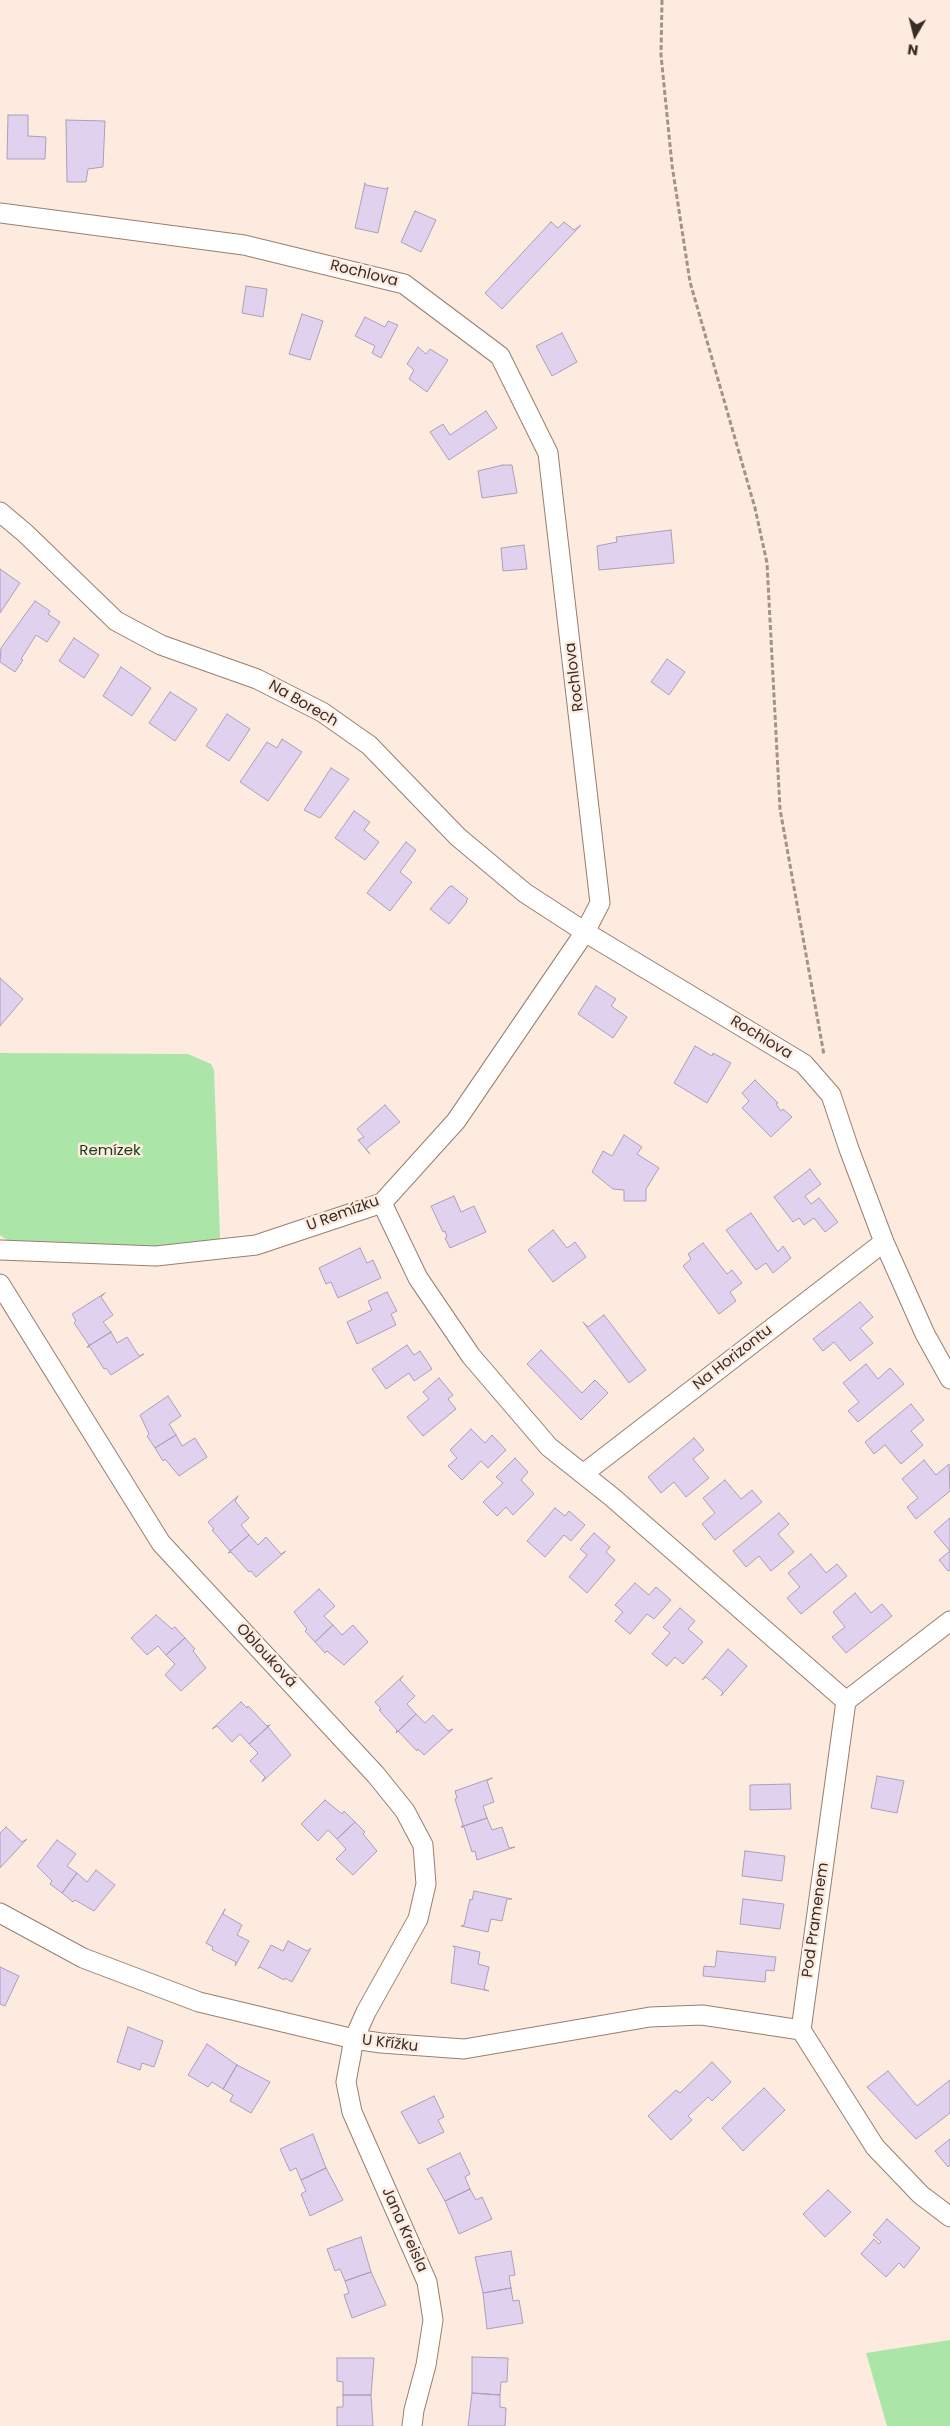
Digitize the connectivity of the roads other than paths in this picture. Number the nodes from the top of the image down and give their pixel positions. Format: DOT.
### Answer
graph roads {
  1 [pos="0,213"];
  2 [pos="0,512"];
  3 [pos="585,932"];
  4 [pos="382,1203"];
  5 [pos="884,1242"];
  6 [pos="0,1250"];
  7 [pos="0,1284"];
  8 [pos="950,1380"];
  9 [pos="583,1474"];
  10 [pos="950,1621"];
  11 [pos="846,1700"];
  12 [pos="0,1913"];
  13 [pos="800,2030"];
  14 [pos="354,2039"];
  15 [pos="950,2217"];
  16 [pos="412,2426"];
  1 -- 3 [label="street, Rochlova"];
  2 -- 3 [label="street, Na Borech"];
  3 -- 4 [label="street, U Remízku"];
  3 -- 5 [label="street, Rochlova"];
  4 -- 6 [label="street, U Remízku"];
  4 -- 9 [label="street"];
  5 -- 8 [label="street, Rochlova"];
  5 -- 9 [label="street, Na Horizontu"];
  7 -- 14 [label="street, Oblouková"];
  9 -- 11 [label="street"];
  10 -- 11 [label="street"];
  11 -- 13 [label="street, Pod Pramenem"];
  12 -- 14 [label="street, U Křížku"];
  13 -- 14 [label="street, U Křížku"];
  13 -- 15 [label="street"];
  14 -- 16 [label="street, Jana Kreisla"];
}
